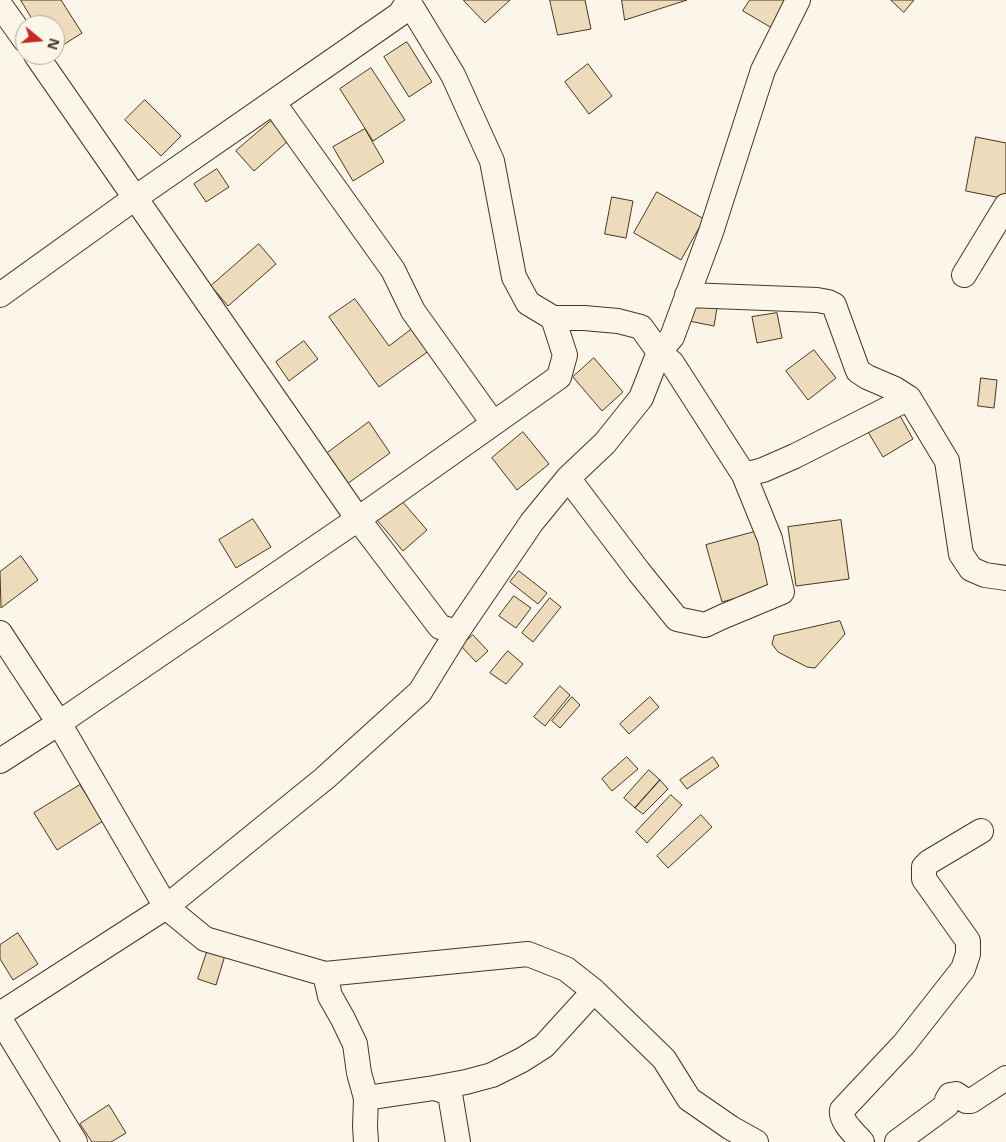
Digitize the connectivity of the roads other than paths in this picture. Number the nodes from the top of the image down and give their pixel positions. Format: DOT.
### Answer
graph roads {
  1 [pos="798,0"];
  2 [pos="408,1"];
  3 [pos="0,5"];
  4 [pos="15,26"];
  5 [pos="43,65"];
  6 [pos="274,102"];
  7 [pos="135,198"];
  8 [pos="1006,206"];
  9 [pos="964,275"];
  10 [pos="0,295"];
  11 [pos="687,295"];
  12 [pos="553,318"];
  13 [pos="659,352"];
  14 [pos="909,398"];
  15 [pos="493,423"];
  16 [pos="744,475"];
  17 [pos="568,478"];
  18 [pos="358,519"];
  19 [pos="1006,578"];
  20 [pos="457,632"];
  21 [pos="0,633"];
  22 [pos="59,723"];
  23 [pos="0,761"];
  24 [pos="981,831"];
  25 [pos="166,907"];
  26 [pos="325,974"];
  27 [pos="594,991"];
  28 [pos="0,1014"];
  29 [pos="0,1019"];
  30 [pos="1006,1078"];
  31 [pos="434,1088"];
  32 [pos="366,1098"];
  33 [pos="75,1142"];
  34 [pos="366,1142"];
  35 [pos="458,1142"];
  36 [pos="756,1142"];
  37 [pos="862,1142"];
  38 [pos="897,1142"];
  1 -- 11 [label="street"];
  2 -- 6 [label="street"];
  2 -- 12 [label="street"];
  3 -- 4 [label="street"];
  5 -- 7 [label="street"];
  6 -- 7 [label="street"];
  6 -- 15 [label="street"];
  7 -- 10 [label="street"];
  7 -- 18 [label="street"];
  8 -- 9 [label="street"];
  11 -- 13 [label="street"];
  11 -- 14 [label="street"];
  12 -- 13 [label="street"];
  12 -- 15 [label="street"];
  13 -- 16 [label="street"];
  13 -- 17 [label="street"];
  14 -- 16 [label="street"];
  14 -- 19 [label="street"];
  15 -- 18 [label="street"];
  16 -- 17 [label="street"];
  17 -- 20 [label="street"];
  18 -- 20 [label="street"];
  18 -- 22 [label="street"];
  20 -- 25 [label="street"];
  21 -- 22 [label="street"];
  22 -- 23 [label="street"];
  22 -- 25 [label="street"];
  24 -- 37 [label="street"];
  25 -- 26 [label="street"];
  25 -- 28 [label="street"];
  26 -- 27 [label="street"];
  26 -- 32 [label="street"];
  27 -- 31 [label="street"];
  27 -- 36 [label="street"];
  29 -- 33 [label="street"];
  30 -- 38 [label="street"];
  31 -- 32 [label="street"];
  31 -- 35 [label="street"];
  32 -- 34 [label="street"];
}
